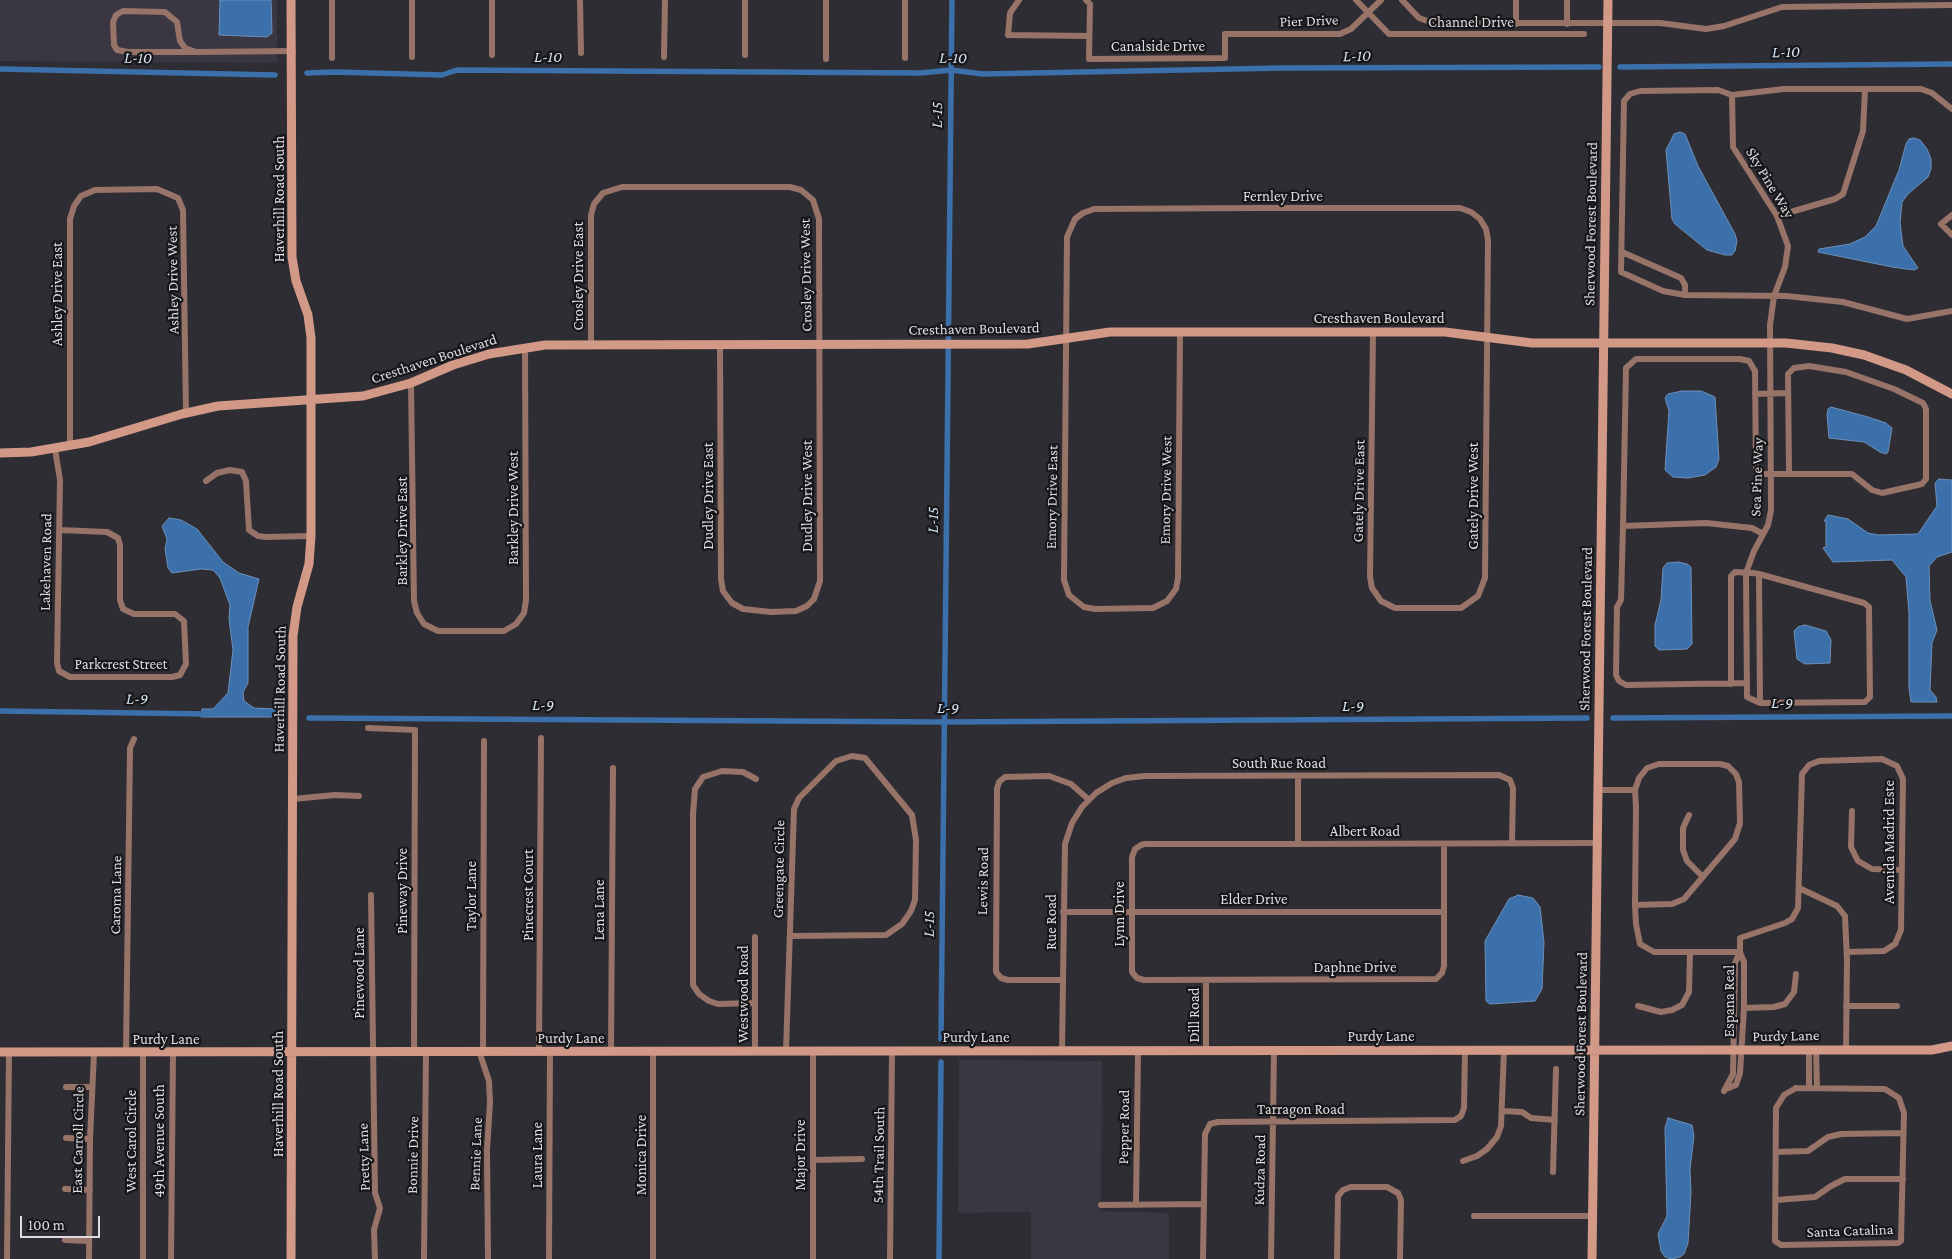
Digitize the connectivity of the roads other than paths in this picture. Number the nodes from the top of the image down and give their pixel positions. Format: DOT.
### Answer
graph roads {
  1 [pos="291,0"];
  2 [pos="332,0"];
  3 [pos="412,0"];
  4 [pos="492,0"];
  5 [pos="580,0"];
  6 [pos="665,0"];
  7 [pos="745,0"];
  8 [pos="826,0"];
  9 [pos="905,0"];
  10 [pos="1019,0"];
  11 [pos="1086,0"];
  12 [pos="1356,0"];
  13 [pos="1382,0"];
  14 [pos="1402,0"];
  15 [pos="1516,0"];
  16 [pos="1567,0"];
  17 [pos="1608,0"];
  18 [pos="1952,5"];
  19 [pos="1368,13"];
  20 [pos="1516,24"];
  21 [pos="1567,24"];
  22 [pos="1608,24"];
  23 [pos="1225,34"];
  24 [pos="1584,34"];
  25 [pos="1089,36"];
  26 [pos="293,51"];
  27 [pos="196,52"];
  28 [pos="581,53"];
  29 [pos="492,55"];
  30 [pos="745,55"];
  31 [pos="412,57"];
  32 [pos="664,57"];
  33 [pos="332,58"];
  34 [pos="905,58"];
  35 [pos="826,59"];
  36 [pos="1865,90"];
  37 [pos="1732,95"];
  38 [pos="1952,109"];
  39 [pos="704,187"];
  40 [pos="131,188"];
  41 [pos="1952,215"];
  42 [pos="1777,216"];
  43 [pos="1075,220"];
  44 [pos="1486,229"];
  45 [pos="1952,235"];
  46 [pos="1622,252"];
  47 [pos="1684,295"];
  48 [pos="1774,296"];
  49 [pos="1952,311"];
  50 [pos="1373,331"];
  51 [pos="1180,332"];
  52 [pos="1066,338"];
  53 [pos="1487,338"];
  54 [pos="1772,342"];
  55 [pos="1604,343"];
  56 [pos="591,344"];
  57 [pos="720,345"];
  58 [pos="819,345"];
  59 [pos="525,347"];
  60 [pos="412,383"];
  61 [pos="1771,393"];
  62 [pos="1788,393"];
  63 [pos="1755,394"];
  64 [pos="1952,394"];
  65 [pos="311,401"];
  66 [pos="186,413"];
  67 [pos="70,446"];
  68 [pos="55,448"];
  69 [pos="0,453"];
  70 [pos="1789,472"];
  71 [pos="1772,474"];
  72 [pos="206,481"];
  73 [pos="1623,526"];
  74 [pos="60,530"];
  75 [pos="1763,534"];
  76 [pos="311,536"];
  77 [pos="1746,572"];
  78 [pos="1759,574"];
  79 [pos="1426,608"];
  80 [pos="1124,609"];
  81 [pos="771,612"];
  82 [pos="475,632"];
  83 [pos="62,674"];
  84 [pos="1747,683"];
  85 [pos="1731,684"];
  86 [pos="1760,702"];
  87 [pos="368,728"];
  88 [pos="541,738"];
  89 [pos="134,739"];
  90 [pos="484,742"];
  91 [pos="613,768"];
  92 [pos="1298,776"];
  93 [pos="756,779"];
  94 [pos="1598,790"];
  95 [pos="1635,790"];
  96 [pos="359,796"];
  97 [pos="293,799"];
  98 [pos="1088,800"];
  99 [pos="1852,811"];
  100 [pos="1689,815"];
  101 [pos="1512,843"];
  102 [pos="1597,843"];
  103 [pos="1298,844"];
  104 [pos="1444,844"];
  105 [pos="1135,849"];
  106 [pos="1902,870"];
  107 [pos="1703,877"];
  108 [pos="1799,888"];
  109 [pos="371,895"];
  110 [pos="1636,905"];
  111 [pos="1064,912"];
  112 [pos="1131,912"];
  113 [pos="1444,912"];
  114 [pos="1757,932"];
  115 [pos="791,936"];
  116 [pos="755,938"];
  117 [pos="1740,952"];
  118 [pos="1847,952"];
  119 [pos="1690,953"];
  120 [pos="1796,974"];
  121 [pos="1137,978"];
  122 [pos="1063,980"];
  123 [pos="1206,980"];
  124 [pos="754,1003"];
  125 [pos="1638,1006"];
  126 [pos="1846,1006"];
  127 [pos="1897,1006"];
  128 [pos="1744,1008"];
  129 [pos="1952,1046"];
  130 [pos="1206,1050"];
  131 [pos="1274,1050"];
  132 [pos="1464,1050"];
  133 [pos="1504,1050"];
  134 [pos="1594,1050"];
  135 [pos="1738,1050"];
  136 [pos="1812,1050"];
  137 [pos="1846,1050"];
  138 [pos="550,1051"];
  139 [pos="612,1051"];
  140 [pos="654,1051"];
  141 [pos="755,1051"];
  142 [pos="786,1051"];
  143 [pos="812,1051"];
  144 [pos="892,1051"];
  145 [pos="1062,1051"];
  146 [pos="1138,1051"];
  147 [pos="5,1052"];
  148 [pos="292,1052"];
  149 [pos="375,1052"];
  150 [pos="414,1052"];
  151 [pos="426,1052"];
  152 [pos="480,1052"];
  153 [pos="539,1052"];
  154 [pos="94,1053"];
  155 [pos="126,1053"];
  156 [pos="143,1053"];
  157 [pos="172,1053"];
  158 [pos="1556,1069"];
  159 [pos="66,1087"];
  160 [pos="91,1087"];
  161 [pos="1809,1087"];
  162 [pos="1817,1087"];
  163 [pos="1725,1090"];
  164 [pos="1503,1111"];
  165 [pos="1555,1120"];
  166 [pos="1273,1122"];
  167 [pos="1903,1133"];
  168 [pos="66,1138"];
  169 [pos="90,1139"];
  170 [pos="1776,1152"];
  171 [pos="862,1159"];
  172 [pos="813,1160"];
  173 [pos="1463,1161"];
  174 [pos="1553,1172"];
  175 [pos="1903,1179"];
  176 [pos="65,1189"];
  177 [pos="90,1190"];
  178 [pos="1776,1200"];
  179 [pos="1101,1204"];
  180 [pos="1136,1204"];
  181 [pos="1204,1204"];
  182 [pos="1474,1216"];
  183 [pos="1592,1216"];
  184 [pos="65,1240"];
  185 [pos="89,1241"];
  186 [pos="7,1259"];
  187 [pos="89,1259"];
  188 [pos="143,1259"];
  189 [pos="171,1259"];
  190 [pos="291,1259"];
  191 [pos="375,1259"];
  192 [pos="424,1259"];
  193 [pos="488,1259"];
  194 [pos="549,1259"];
  195 [pos="653,1259"];
  196 [pos="812,1259"];
  197 [pos="890,1259"];
  198 [pos="1203,1259"];
  199 [pos="1271,1259"];
  200 [pos="1337,1259"];
  201 [pos="1400,1259"];
  202 [pos="1592,1259"];
  1 -- 26 [label="street, Haverhill Road South"];
  2 -- 33 [label="street"];
  3 -- 31 [label="street"];
  4 -- 29 [label="street"];
  5 -- 28 [label="street"];
  6 -- 32 [label="street"];
  7 -- 30 [label="street"];
  8 -- 35 [label="street"];
  9 -- 34 [label="street"];
  10 -- 25 [label="street"];
  11 -- 25 [label="street"];
  12 -- 19 [label="street, Channel Drive"];
  13 -- 19 [label="street, Pier Drive"];
  14 -- 20 [label="street"];
  15 -- 20 [label="street"];
  16 -- 21 [label="street"];
  17 -- 22 [label="street, Sherwood Forest Boulevard"];
  18 -- 22 [label="street"];
  19 -- 23 [label="street, Pier Drive"];
  19 -- 24 [label="street, Channel Drive"];
  20 -- 21 [label="street"];
  21 -- 22 [label="street"];
  22 -- 55 [label="street, Sherwood Forest Boulevard"];
  23 -- 25 [label="street, Canalside Drive"];
  26 -- 27 [label="street"];
  26 -- 65 [label="street, Haverhill Road South"];
  27 -- 27 [label="street"];
  36 -- 37 [label="street"];
  36 -- 38 [label="street"];
  36 -- 42 [label="street"];
  37 -- 42 [label="street, Sky Pine Way"];
  37 -- 46 [label="street"];
  39 -- 56 [label="street, Crosley Drive East"];
  39 -- 58 [label="street, Crosley Drive West"];
  40 -- 66 [label="street, Ashley Drive West"];
  40 -- 67 [label="street, Ashley Drive East"];
  41 -- 45 [label="street"];
  42 -- 48 [label="street, Sky Pine Way"];
  43 -- 44 [label="street, Fernley Drive"];
  43 -- 52 [label="street, Emory Drive East"];
  44 -- 53 [label="street, Gately Drive West"];
  46 -- 47 [label="street"];
  46 -- 47 [label="street"];
  47 -- 48 [label="street"];
  48 -- 49 [label="street"];
  48 -- 54 [label="street, Sky Pine Way"];
  50 -- 51 [label="street, Cresthaven Boulevard"];
  50 -- 53 [label="street, Cresthaven Boulevard"];
  50 -- 79 [label="street, Gately Drive East"];
  51 -- 52 [label="street, Cresthaven Boulevard"];
  51 -- 80 [label="street, Emory Drive West"];
  52 -- 58 [label="street, Cresthaven Boulevard"];
  52 -- 80 [label="street, Emory Drive East"];
  53 -- 55 [label="street, Cresthaven Boulevard"];
  53 -- 79 [label="street, Gately Drive West"];
  54 -- 55 [label="street, Cresthaven Boulevard"];
  54 -- 61 [label="street, Sea Pine Way"];
  54 -- 64 [label="street, Cresthaven Boulevard"];
  55 -- 94 [label="street, Sherwood Forest Boulevard"];
  56 -- 57 [label="street, Cresthaven Boulevard"];
  56 -- 59 [label="street, Cresthaven Boulevard"];
  57 -- 58 [label="street, Cresthaven Boulevard"];
  57 -- 81 [label="street, Dudley Drive East"];
  58 -- 81 [label="street, Dudley Drive West"];
  59 -- 60 [label="street, Cresthaven Boulevard"];
  59 -- 82 [label="street, Barkley Drive West"];
  60 -- 65 [label="street, Cresthaven Boulevard"];
  60 -- 82 [label="street, Barkley Drive East"];
  61 -- 62 [label="street"];
  61 -- 63 [label="street"];
  61 -- 71 [label="street, Sea Pine Way"];
  62 -- 70 [label="street"];
  62 -- 70 [label="street"];
  63 -- 71 [label="street"];
  63 -- 73 [label="street"];
  65 -- 66 [label="street, Cresthaven Boulevard"];
  65 -- 76 [label="street, Haverhill Road South"];
  66 -- 67 [label="street, Cresthaven Boulevard"];
  67 -- 68 [label="street, Cresthaven Boulevard"];
  68 -- 69 [label="street, Cresthaven Boulevard"];
  68 -- 74 [label="street, Lakehaven Road"];
  70 -- 71 [label="street"];
  71 -- 75 [label="street, Sea Pine Way"];
  72 -- 76 [label="street"];
  73 -- 75 [label="street"];
  73 -- 85 [label="street"];
  74 -- 83 [label="street, Lakehaven Road"];
  74 -- 83 [label="street, Parkcrest Street"];
  75 -- 77 [label="street, Sea Pine Way"];
  76 -- 97 [label="street, Haverhill Road South"];
  77 -- 78 [label="street"];
  77 -- 84 [label="street, Sea Pine Way"];
  77 -- 85 [label="street"];
  78 -- 86 [label="street"];
  78 -- 86 [label="street"];
  84 -- 85 [label="street"];
  84 -- 86 [label="street, Sea Pine Way"];
  87 -- 150 [label="street, Pineway Drive"];
  88 -- 153 [label="street, Pinecrest Court"];
  89 -- 155 [label="street, Caroma Lane"];
  90 -- 152 [label="street, Taylor Lane"];
  91 -- 139 [label="street, Lena Lane"];
  92 -- 98 [label="street, South Rue Road"];
  92 -- 101 [label="street, South Rue Road"];
  92 -- 103 [label="street"];
  93 -- 124 [label="street"];
  94 -- 95 [label="street"];
  94 -- 102 [label="street, Sherwood Forest Boulevard"];
  95 -- 107 [label="street"];
  95 -- 110 [label="street"];
  96 -- 97 [label="street"];
  97 -- 148 [label="street, Haverhill Road South"];
  98 -- 111 [label="street, Rue Road"];
  98 -- 122 [label="street, Lewis Road"];
  99 -- 106 [label="street"];
  100 -- 107 [label="street"];
  101 -- 102 [label="street, Albert Road"];
  101 -- 104 [label="street, Albert Road"];
  102 -- 134 [label="street, Sherwood Forest Boulevard"];
  103 -- 104 [label="street, Albert Road"];
  103 -- 105 [label="street, Albert Road"];
  104 -- 113 [label="street, Daphne Drive"];
  105 -- 112 [label="street, Lynn Drive"];
  106 -- 108 [label="street, Avenida Madrid Este"];
  106 -- 118 [label="street, Avenida Madrid Este"];
  107 -- 110 [label="street"];
  108 -- 114 [label="street, Avenida Madrid Este"];
  108 -- 118 [label="street"];
  109 -- 149 [label="street, Pinewood Lane"];
  110 -- 119 [label="street"];
  111 -- 112 [label="street, Elder Drive"];
  111 -- 122 [label="street, Rue Road"];
  112 -- 113 [label="street, Elder Drive"];
  112 -- 121 [label="street, Lynn Drive"];
  113 -- 123 [label="street, Daphne Drive"];
  114 -- 117 [label="street, Espana Real"];
  115 -- 115 [label="street, Greengate Circle"];
  115 -- 142 [label="street, Greengate Circle"];
  116 -- 124 [label="street, Westwood Road"];
  117 -- 119 [label="street"];
  117 -- 128 [label="street, Espana Real"];
  117 -- 135 [label="street, Espana Real"];
  118 -- 126 [label="street"];
  119 -- 125 [label="street"];
  120 -- 128 [label="street"];
  121 -- 123 [label="street, Daphne Drive"];
  122 -- 145 [label="street, Rue Road"];
  123 -- 130 [label="street, Dill Road"];
  124 -- 141 [label="street, Westwood Road"];
  126 -- 127 [label="street"];
  126 -- 137 [label="street"];
  128 -- 135 [label="street, Espana Real"];
  129 -- 137 [label="street, Purdy Lane"];
  130 -- 131 [label="street, Purdy Lane"];
  130 -- 146 [label="street, Purdy Lane"];
  131 -- 132 [label="street, Purdy Lane"];
  131 -- 166 [label="street, Kudza Road"];
  132 -- 133 [label="street, Purdy Lane"];
  132 -- 166 [label="street, Tarragon Road"];
  133 -- 134 [label="street, Purdy Lane"];
  133 -- 164 [label="street"];
  134 -- 135 [label="street, Purdy Lane"];
  134 -- 183 [label="street, Sherwood Forest Boulevard"];
  135 -- 136 [label="street, Purdy Lane"];
  135 -- 163 [label="street"];
  136 -- 137 [label="street, Purdy Lane"];
  136 -- 161 [label="street"];
  136 -- 162 [label="street"];
  138 -- 139 [label="street, Purdy Lane"];
  138 -- 153 [label="street, Purdy Lane"];
  138 -- 194 [label="street, Laura Lane"];
  139 -- 140 [label="street, Purdy Lane"];
  140 -- 141 [label="street, Purdy Lane"];
  140 -- 195 [label="street, Monica Drive"];
  141 -- 142 [label="street, Purdy Lane"];
  142 -- 143 [label="street, Purdy Lane"];
  143 -- 144 [label="street, Purdy Lane"];
  143 -- 172 [label="street, Major Drive"];
  144 -- 145 [label="street, Purdy Lane"];
  144 -- 197 [label="street, 54th Trail South"];
  145 -- 146 [label="street, Purdy Lane"];
  146 -- 180 [label="street, Pepper Road"];
  147 -- 154 [label="street, Purdy Lane"];
  147 -- 186 [label="street"];
  148 -- 149 [label="street, Purdy Lane"];
  148 -- 157 [label="street, Purdy Lane"];
  148 -- 190 [label="street, Haverhill Road South"];
  149 -- 150 [label="street, Purdy Lane"];
  149 -- 191 [label="street, Pretty Lane"];
  150 -- 151 [label="street, Purdy Lane"];
  151 -- 152 [label="street, Purdy Lane"];
  151 -- 192 [label="street, Bonnie Drive"];
  152 -- 153 [label="street, Purdy Lane"];
  152 -- 193 [label="street, Bennie Lane"];
  154 -- 155 [label="street, Purdy Lane"];
  154 -- 160 [label="street, East Carroll Circle"];
  155 -- 156 [label="street, Purdy Lane"];
  156 -- 157 [label="street, Purdy Lane"];
  156 -- 188 [label="street, West Carol Circle"];
  157 -- 189 [label="street, 49th Avenue South"];
  158 -- 165 [label="street"];
  159 -- 160 [label="street"];
  160 -- 169 [label="street, East Carroll Circle"];
  161 -- 162 [label="street, Santa Catalina"];
  161 -- 170 [label="street, Santa Catalina"];
  162 -- 167 [label="street, Santa Catalina"];
  164 -- 165 [label="street"];
  164 -- 173 [label="street"];
  165 -- 174 [label="street"];
  166 -- 181 [label="street, Tarragon Road"];
  166 -- 199 [label="street, Kudza Road"];
  167 -- 170 [label="street"];
  167 -- 175 [label="street, Santa Catalina"];
  168 -- 169 [label="street"];
  169 -- 177 [label="street, East Carroll Circle"];
  170 -- 178 [label="street, Santa Catalina"];
  171 -- 172 [label="street"];
  172 -- 196 [label="street, Major Drive"];
  175 -- 178 [label="street"];
  175 -- 178 [label="street, Santa Catalina"];
  176 -- 177 [label="street"];
  177 -- 185 [label="street, East Carroll Circle"];
  179 -- 180 [label="street"];
  180 -- 181 [label="street"];
  181 -- 198 [label="street, Tarragon Road"];
  182 -- 183 [label="street"];
  183 -- 202 [label="street, Sherwood Forest Boulevard"];
  184 -- 185 [label="street"];
  185 -- 187 [label="street, East Carroll Circle"];
  200 -- 201 [label="street"];
}
